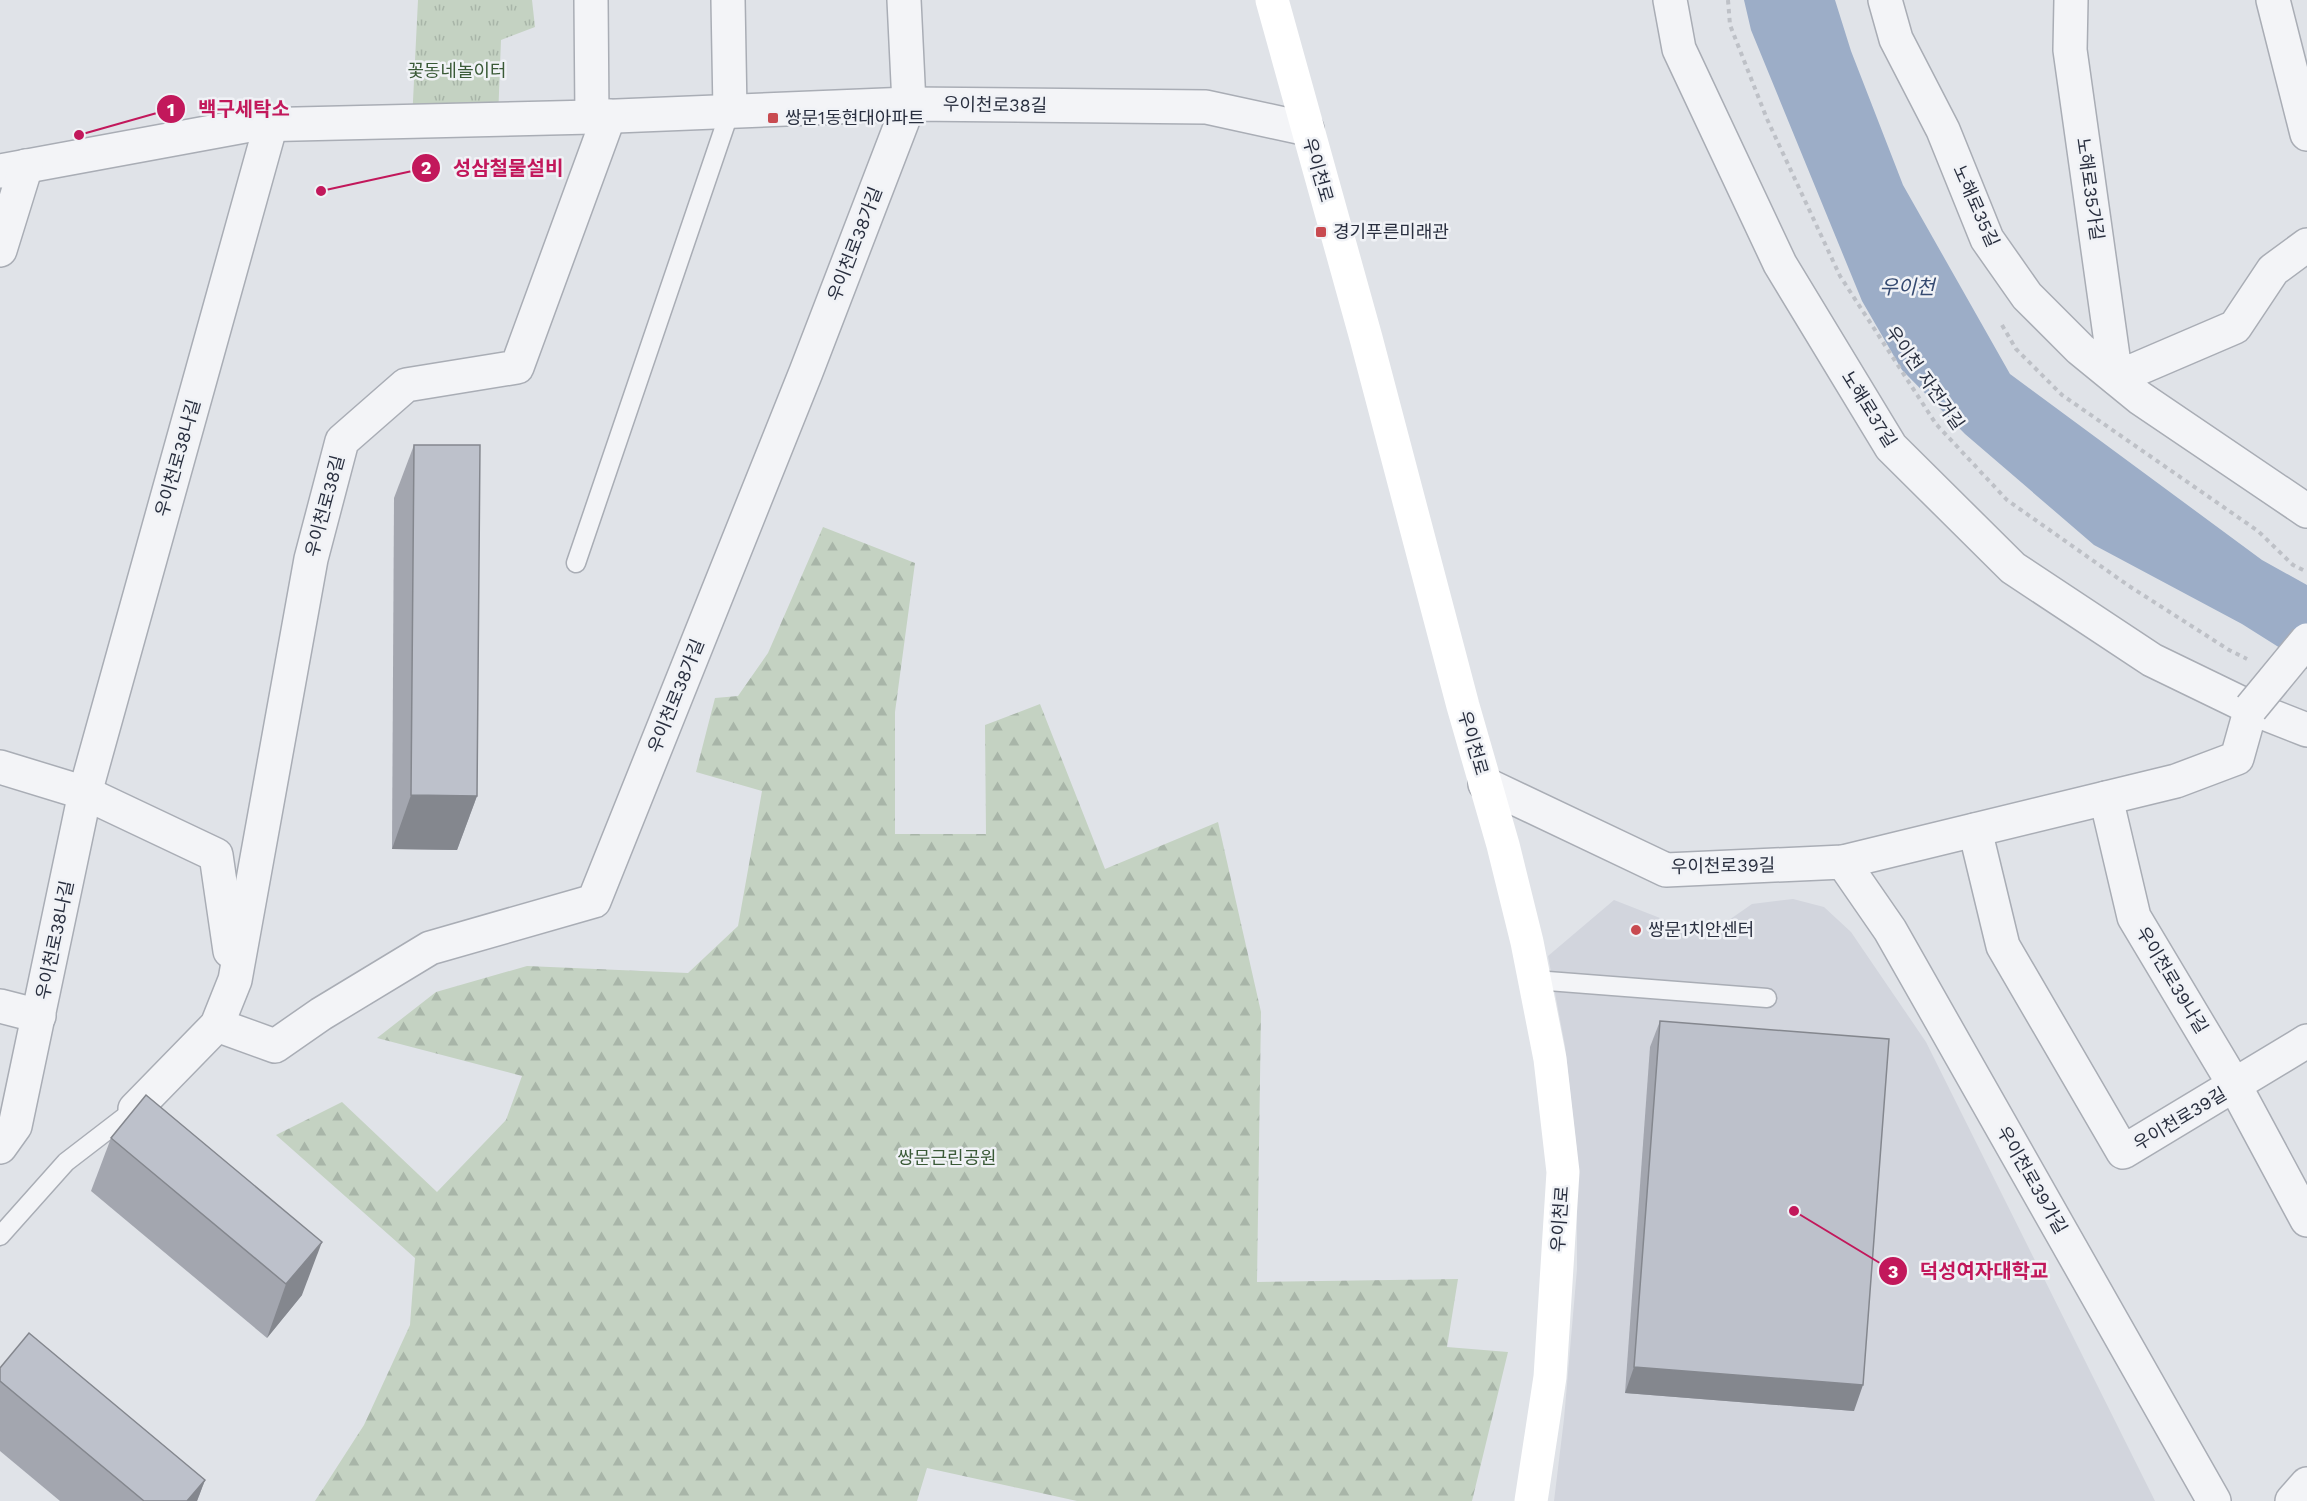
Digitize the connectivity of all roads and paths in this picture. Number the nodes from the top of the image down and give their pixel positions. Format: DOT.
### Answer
graph roads {
  1 [pos="591,0"];
  2 [pos="728,0"];
  3 [pos="904,0"];
  4 [pos="1272,0"];
  5 [pos="1670,0"];
  6 [pos="1728,0"];
  7 [pos="1885,0"];
  8 [pos="2071,0"];
  9 [pos="2273,0"];
  10 [pos="2295,36"];
  11 [pos="909,104"];
  12 [pos="730,111"];
  13 [pos="601,116"];
  14 [pos="271,124"];
  15 [pos="1307,129"];
  16 [pos="2307,134"];
  17 [pos="13,169"];
  18 [pos="2307,246"];
  19 [pos="0,249"];
  20 [pos="2116,378"];
  21 [pos="2307,511"];
  22 [pos="576,563"];
  23 [pos="2307,640"];
  24 [pos="2248,660"];
  25 [pos="2252,708"];
  26 [pos="2307,730"];
  27 [pos="0,767"];
  28 [pos="1485,784"];
  29 [pos="86,793"];
  30 [pos="2106,798"];
  31 [pos="1975,830"];
  32 [pos="1843,862"];
  33 [pos="235,980"];
  34 [pos="1535,980"];
  35 [pos="1767,998"];
  36 [pos="0,1006"];
  37 [pos="39,1016"];
  38 [pos="217,1025"];
  39 [pos="2307,1041"];
  40 [pos="2235,1086"];
  41 [pos="135,1109"];
  42 [pos="0,1147"];
  43 [pos="2307,1220"];
  44 [pos="0,1236"];
  45 [pos="2307,1484"];
  46 [pos="1531,1501"];
  47 [pos="2214,1501"];
  48 [pos="2292,1501"];
  1 -- 13 [label="street"];
  2 -- 12 [label="street"];
  3 -- 11 [label="street"];
  4 -- 15 [label="street, 우이천로"];
  5 -- 25 [label="street, 노해로37길"];
  6 -- 24 [label="path, 우이천 자전거길"];
  7 -- 20 [label="street, 노해로35길"];
  8 -- 20 [label="street, 노해로35가길"];
  9 -- 10 [label="street"];
  10 -- 16 [label="street"];
  11 -- 12 [label="street, 우이천로38길"];
  11 -- 15 [label="street, 우이천로38길"];
  11 -- 38 [label="street, 우이천로38가길"];
  12 -- 13 [label="street, 우이천로38길"];
  12 -- 22 [label="lane"];
  13 -- 14 [label="street, 우이천로38길"];
  13 -- 33 [label="street, 우이천로38길"];
  14 -- 17 [label="street, 우이천로38길"];
  14 -- 29 [label="street, 우이천로38나길"];
  15 -- 28 [label="street, 우이천로"];
  17 -- 19 [label="street"];
  18 -- 20 [label="street"];
  20 -- 21 [label="street, 노해로35길"];
  23 -- 25 [label="street, bridge"];
  25 -- 26 [label="street"];
  25 -- 30 [label="street, 우이천로39길"];
  27 -- 29 [label="street"];
  28 -- 32 [label="street, 우이천로39길"];
  28 -- 34 [label="street, 우이천로"];
  29 -- 33 [label="street"];
  29 -- 37 [label="street, 우이천로38나길"];
  30 -- 31 [label="street, 우이천로39길"];
  30 -- 40 [label="street, 우이천로39나길"];
  31 -- 32 [label="street, 우이천로39길"];
  31 -- 40 [label="street, 우이천로39길"];
  32 -- 47 [label="street, 우이천로39가길"];
  33 -- 38 [label="street, 우이천로38길"];
  34 -- 35 [label="lane"];
  34 -- 46 [label="street, 우이천로"];
  36 -- 37 [label="street, 우이천로38나길"];
  37 -- 42 [label="street, 우이천로38나길"];
  38 -- 41 [label="street"];
  39 -- 40 [label="street"];
  40 -- 43 [label="street, 우이천로39나길"];
  41 -- 44 [label="lane"];
  45 -- 48 [label="street"];
}
